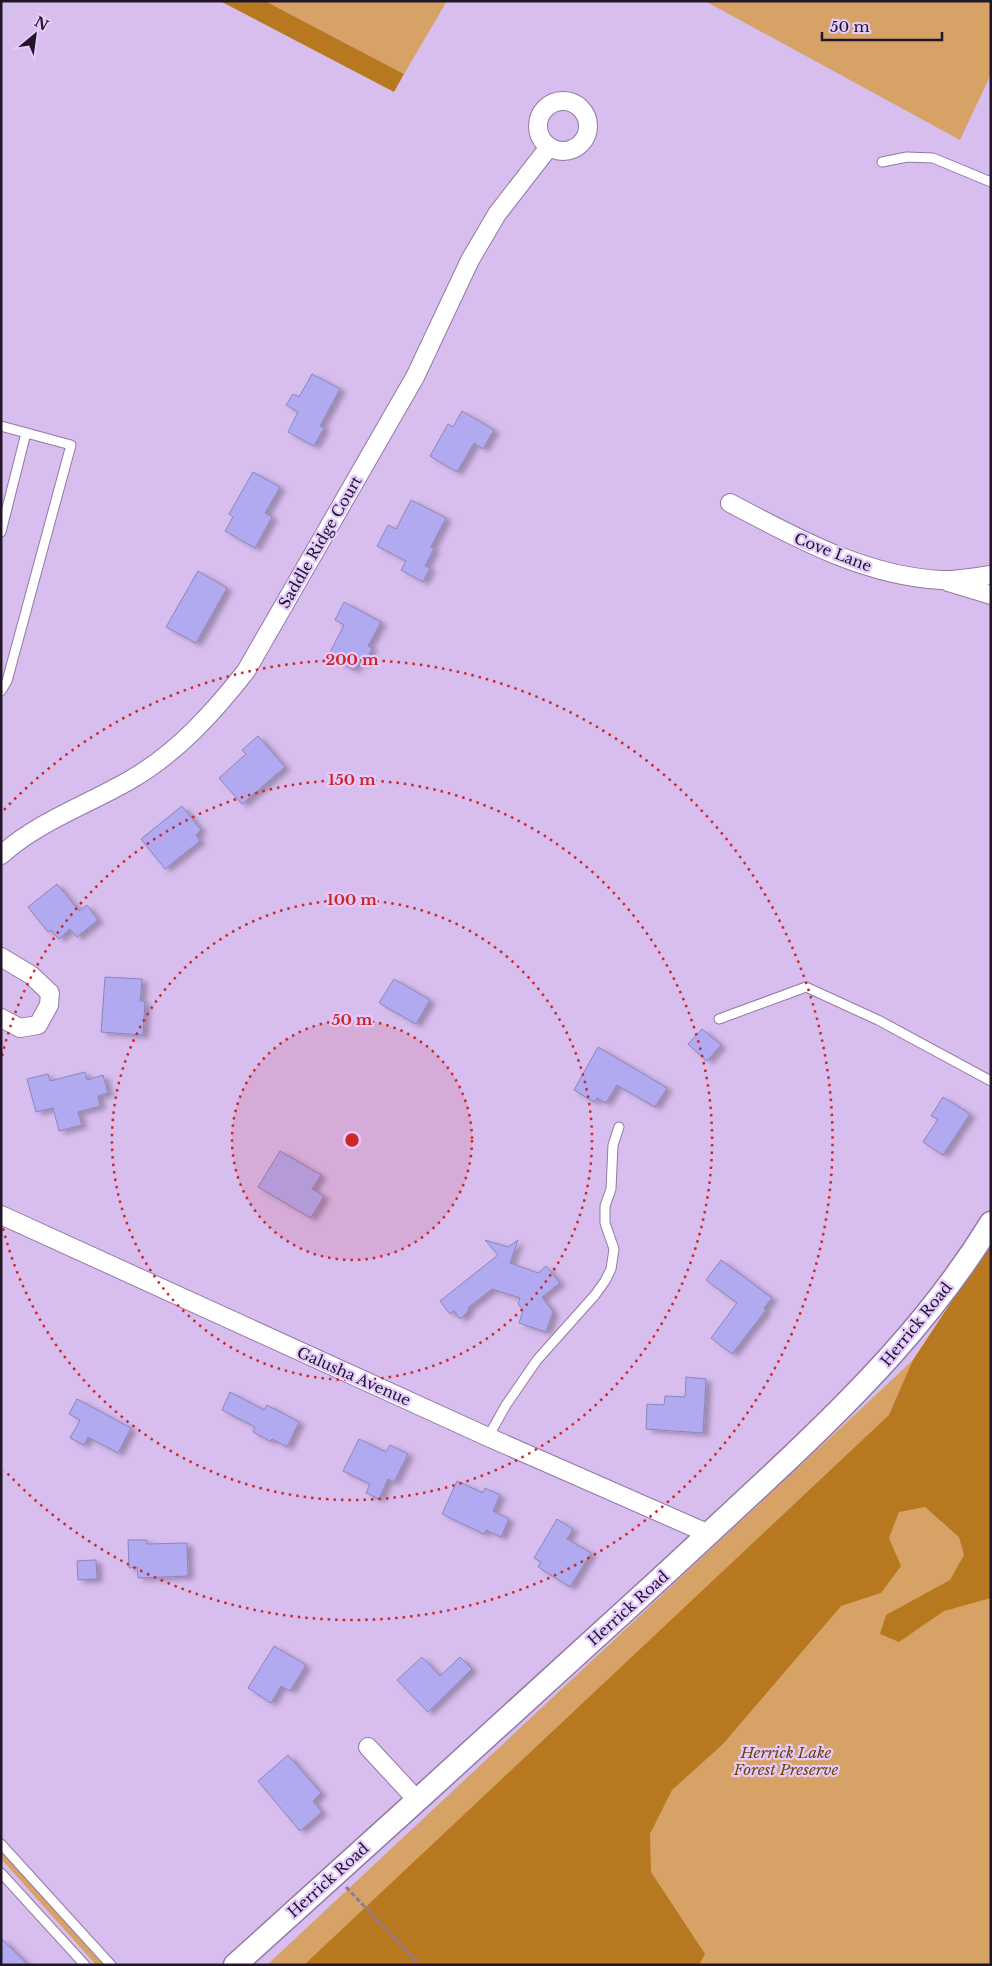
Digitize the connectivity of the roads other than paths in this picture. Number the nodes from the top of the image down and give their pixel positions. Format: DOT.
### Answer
graph roads {
  1 [pos="549,147"];
  2 [pos="882,162"];
  3 [pos="991,182"];
  4 [pos="1,426"];
  5 [pos="26,433"];
  6 [pos="730,503"];
  7 [pos="1,532"];
  8 [pos="991,575"];
  9 [pos="943,581"];
  10 [pos="991,595"];
  11 [pos="1,691"];
  12 [pos="1,855"];
  13 [pos="1,957"];
  14 [pos="1,1018"];
  15 [pos="719,1019"];
  16 [pos="991,1081"];
  17 [pos="619,1127"];
  18 [pos="1,1215"];
  19 [pos="991,1222"];
  20 [pos="488,1437"];
  21 [pos="709,1534"];
  22 [pos="368,1747"];
  23 [pos="417,1800"];
  24 [pos="1,1844"];
  25 [pos="1,1872"];
  26 [pos="85,1965"];
  27 [pos="112,1965"];
  28 [pos="235,1965"];
  1 -- 12 [label="street, Saddle Ridge Court"];
  2 -- 3 [label="lane"];
  4 -- 5 [label="lane"];
  5 -- 7 [label="lane"];
  5 -- 11 [label="lane"];
  6 -- 9 [label="street, Cove Lane"];
  8 -- 9 [label="street, Cove Lane"];
  9 -- 10 [label="street, Cove Lane"];
  13 -- 14 [label="street"];
  15 -- 16 [label="lane"];
  17 -- 20 [label="lane"];
  18 -- 20 [label="street, Galusha Avenue"];
  19 -- 21 [label="street, Herrick Road"];
  20 -- 21 [label="street, Galusha Avenue"];
  21 -- 23 [label="street, Herrick Road"];
  22 -- 23 [label="street"];
  23 -- 28 [label="street, Herrick Road"];
  24 -- 27 [label="lane"];
  25 -- 26 [label="lane"];
}
